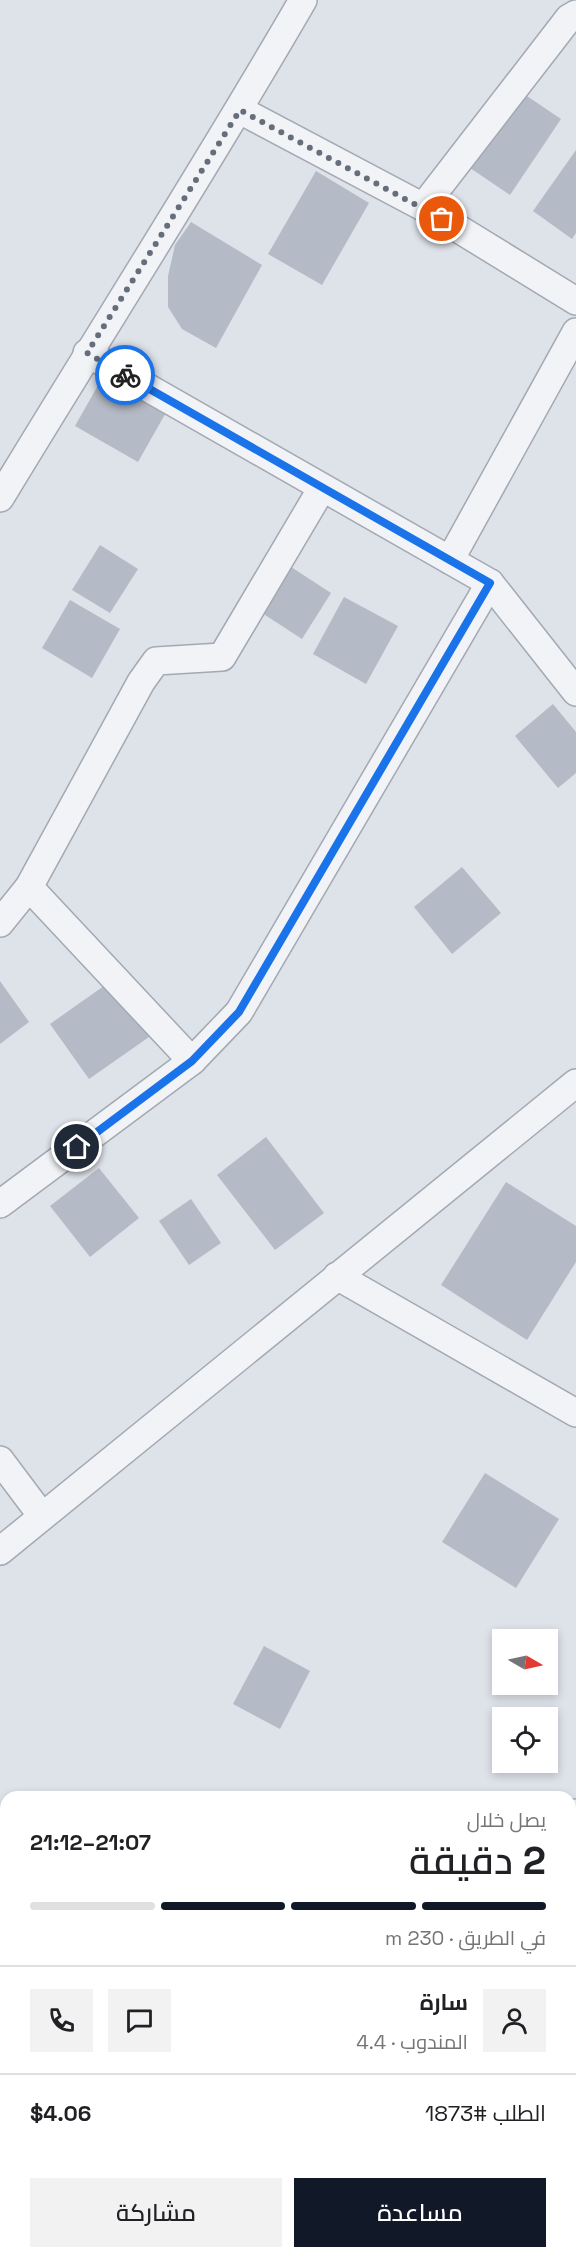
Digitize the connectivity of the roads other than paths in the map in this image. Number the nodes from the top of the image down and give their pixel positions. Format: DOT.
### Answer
graph roads {
  1 [pos="303,0"];
  2 [pos="576,14"];
  3 [pos="240,110"];
  4 [pos="423,207"];
  5 [pos="576,301"];
  6 [pos="576,332"];
  7 [pos="87,353"];
  8 [pos="322,488"];
  9 [pos="0,498"];
  10 [pos="450,560"];
  11 [pos="490,583"];
  12 [pos="576,692"];
  13 [pos="29,887"];
  14 [pos="0,923"];
  15 [pos="192,1061"];
  16 [pos="576,1083"];
  17 [pos="0,1204"];
  18 [pos="337,1276"];
  19 [pos="576,1413"];
  20 [pos="0,1460"];
  21 [pos="42,1516"];
  22 [pos="0,1551"];
  1 -- 3 [label="street"];
  2 -- 4 [label="street"];
  3 -- 4 [label="street"];
  3 -- 7 [label="street"];
  4 -- 5 [label="street"];
  6 -- 10 [label="street"];
  7 -- 8 [label="street"];
  7 -- 9 [label="street"];
  8 -- 10 [label="street"];
  8 -- 13 [label="street"];
  10 -- 11 [label="street"];
  11 -- 12 [label="street"];
  11 -- 15 [label="street"];
  13 -- 14 [label="street"];
  13 -- 15 [label="street"];
  15 -- 17 [label="street"];
  16 -- 18 [label="street"];
  18 -- 19 [label="street"];
  18 -- 21 [label="street"];
  20 -- 21 [label="street"];
  21 -- 22 [label="street"];
}
